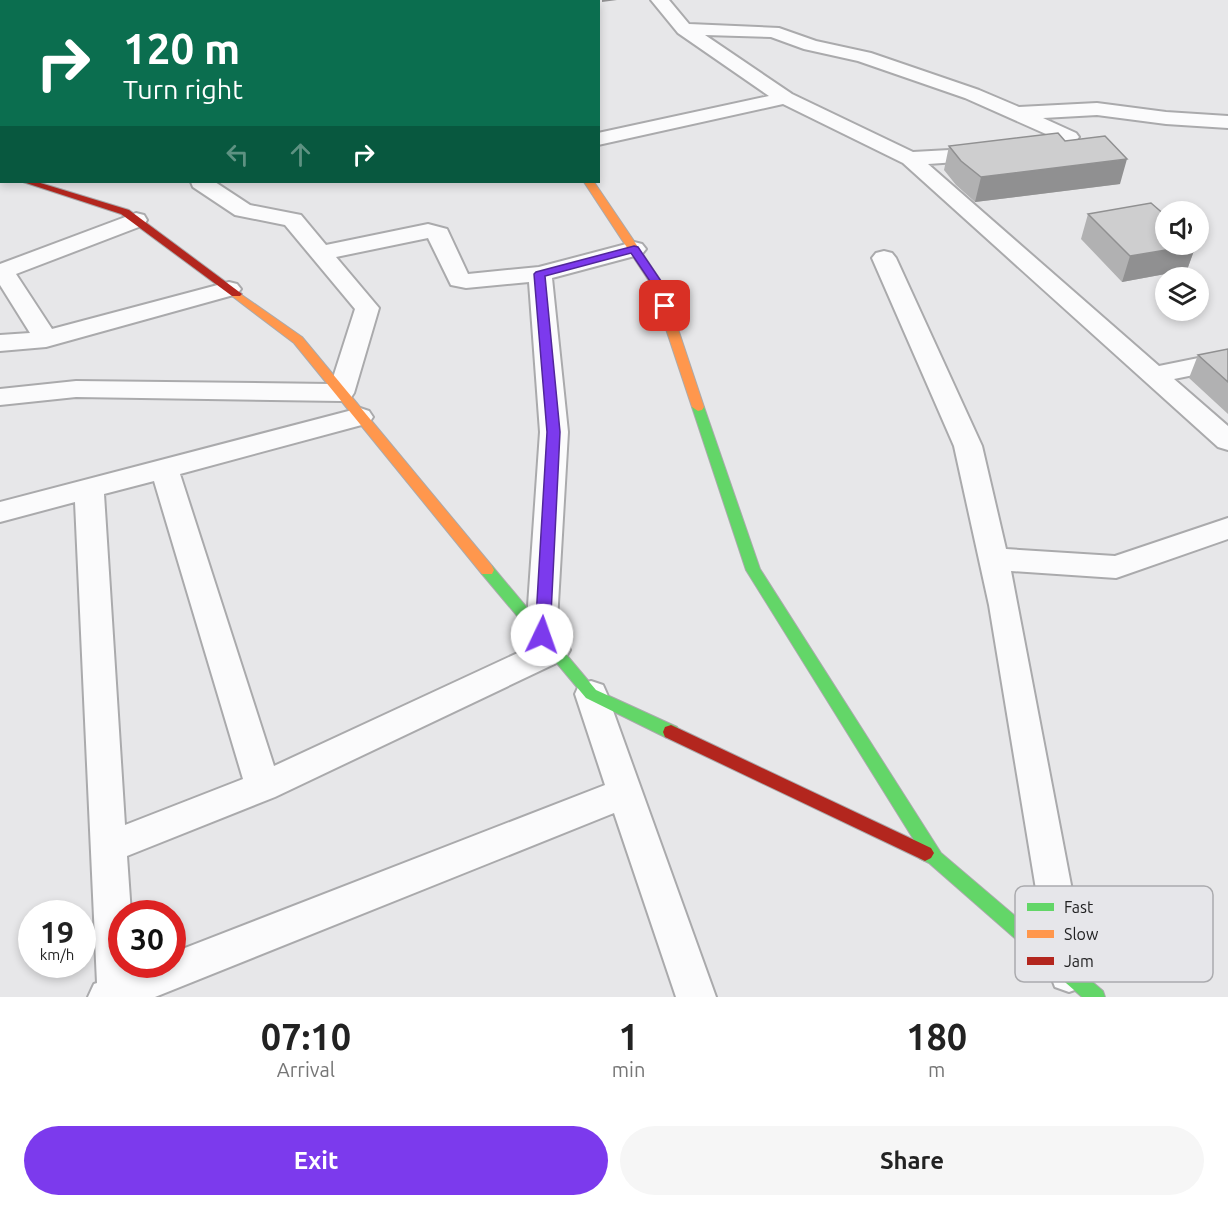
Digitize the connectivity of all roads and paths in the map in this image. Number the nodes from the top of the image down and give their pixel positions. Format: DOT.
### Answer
graph roads {
  1 [pos="660,0"];
  2 [pos="684,29"];
  3 [pos="785,98"];
  4 [pos="1019,113"];
  5 [pos="1228,122"];
  6 [pos="600,139"];
  7 [pos="910,159"];
  8 [pos="31,183"];
  9 [pos="202,183"];
  10 [pos="591,183"];
  11 [pos="136,220"];
  12 [pos="634,249"];
  13 [pos="321,253"];
  14 [pos="884,258"];
  15 [pos="0,272"];
  16 [pos="540,274"];
  17 [pos="229,289"];
  18 [pos="46,339"];
  19 [pos="0,343"];
  20 [pos="1228,360"];
  21 [pos="1152,375"];
  22 [pos="341,393"];
  23 [pos="0,398"];
  24 [pos="360,417"];
  25 [pos="1228,441"];
  26 [pos="164,469"];
  27 [pos="89,489"];
  28 [pos="0,513"];
  29 [pos="1228,528"];
  30 [pos="994,559"];
  31 [pos="548,643"];
  32 [pos="591,694"];
  33 [pos="263,788"];
  34 [pos="625,793"];
  35 [pos="109,847"];
  36 [pos="935,858"];
  37 [pos="1053,886"];
  38 [pos="1015,927"];
  39 [pos="1078,982"];
  40 [pos="113,995"];
  41 [pos="696,997"];
  42 [pos="1096,997"];
  1 -- 2 [label="street"];
  2 -- 3 [label="street"];
  2 -- 4 [label="street"];
  3 -- 6 [label="street"];
  3 -- 7 [label="street"];
  4 -- 5 [label="street"];
  4 -- 7 [label="street"];
  7 -- 21 [label="street"];
  8 -- 11 [label="street"];
  9 -- 13 [label="street"];
  10 -- 12 [label="street"];
  11 -- 15 [label="street"];
  11 -- 17 [label="street"];
  12 -- 16 [label="street"];
  12 -- 36 [label="street"];
  13 -- 16 [label="street"];
  13 -- 22 [label="street"];
  14 -- 30 [label="street"];
  15 -- 18 [label="street"];
  16 -- 31 [label="street"];
  17 -- 18 [label="street"];
  17 -- 22 [label="street"];
  18 -- 19 [label="street"];
  20 -- 21 [label="street"];
  21 -- 25 [label="street"];
  22 -- 23 [label="street"];
  22 -- 24 [label="street"];
  24 -- 26 [label="street"];
  24 -- 31 [label="street"];
  26 -- 27 [label="street"];
  26 -- 33 [label="street"];
  27 -- 28 [label="street"];
  27 -- 35 [label="street"];
  29 -- 30 [label="street"];
  30 -- 37 [label="street"];
  31 -- 32 [label="street"];
  31 -- 33 [label="street"];
  32 -- 34 [label="street"];
  32 -- 36 [label="street"];
  33 -- 35 [label="street"];
  34 -- 40 [label="street"];
  34 -- 41 [label="street"];
  35 -- 40 [label="street"];
  36 -- 38 [label="street"];
  39 -- 42 [label="street"];
}
